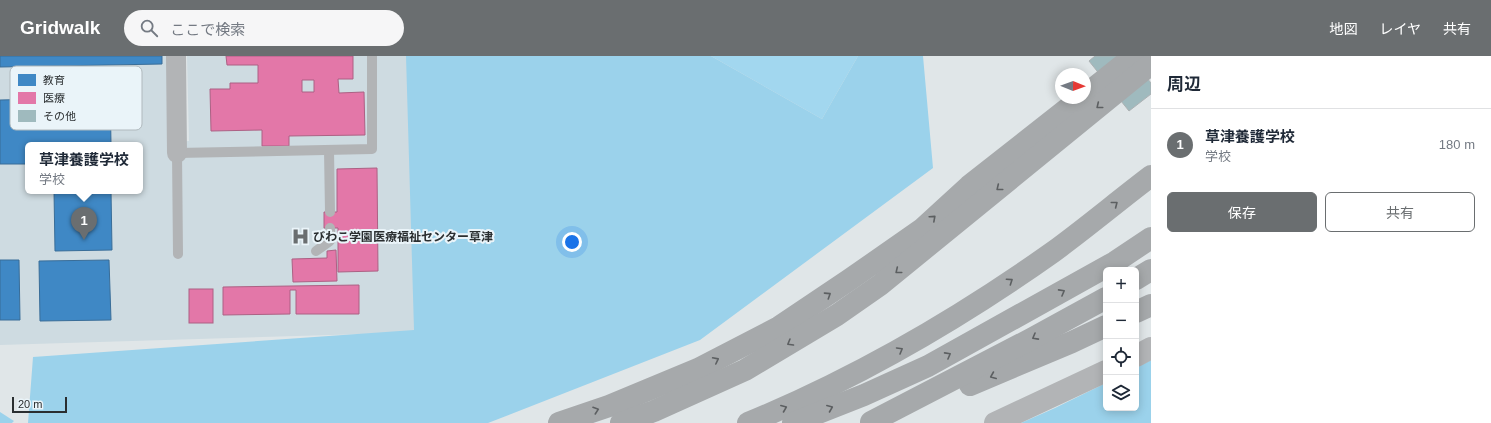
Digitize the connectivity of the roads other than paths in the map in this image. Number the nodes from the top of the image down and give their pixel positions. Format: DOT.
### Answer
graph roads {
  1 [pos="176,56"];
  2 [pos="372,56"];
  3 [pos="1151,64"];
  4 [pos="1127,69"];
  5 [pos="1091,91"];
  6 [pos="1073,104"];
  7 [pos="329,150"];
  8 [pos="177,153"];
  9 [pos="1151,176"];
  10 [pos="330,212"];
  11 [pos="330,228"];
  12 [pos="1151,238"];
  13 [pos="316,251"];
  14 [pos="178,254"];
  15 [pos="1151,270"];
  16 [pos="1139,277"];
  17 [pos="1103,300"];
  18 [pos="1151,305"];
  19 [pos="1139,311"];
  20 [pos="1103,327"];
  21 [pos="1151,348"];
  22 [pos="1139,354"];
  23 [pos="1103,372"];
  24 [pos="869,422"];
  25 [pos="559,423"];
  26 [pos="621,423"];
  27 [pos="748,423"];
  28 [pos="793,423"];
  29 [pos="995,423"];
  1 -- 8 [label="street"];
  2 -- 7 [label="lane"];
  3 -- 4 [label="highway"];
  4 -- 5 [label="highway"];
  4 -- 26 [label="highway, one-way"];
  25 -- 6 [label="highway, one-way"];
  7 -- 8 [label="lane"];
  7 -- 10 [label="lane"];
  8 -- 14 [label="lane"];
  27 -- 9 [label="highway, one-way"];
  11 -- 13 [label="lane"];
  28 -- 12 [label="highway, one-way"];
  15 -- 16 [label="highway"];
  17 -- 24 [label="highway, one-way"];
  18 -- 19 [label="highway"];
  20 -- 24 [label="highway, one-way"];
  21 -- 22 [label="street"];
  23 -- 29 [label="street"];
}
